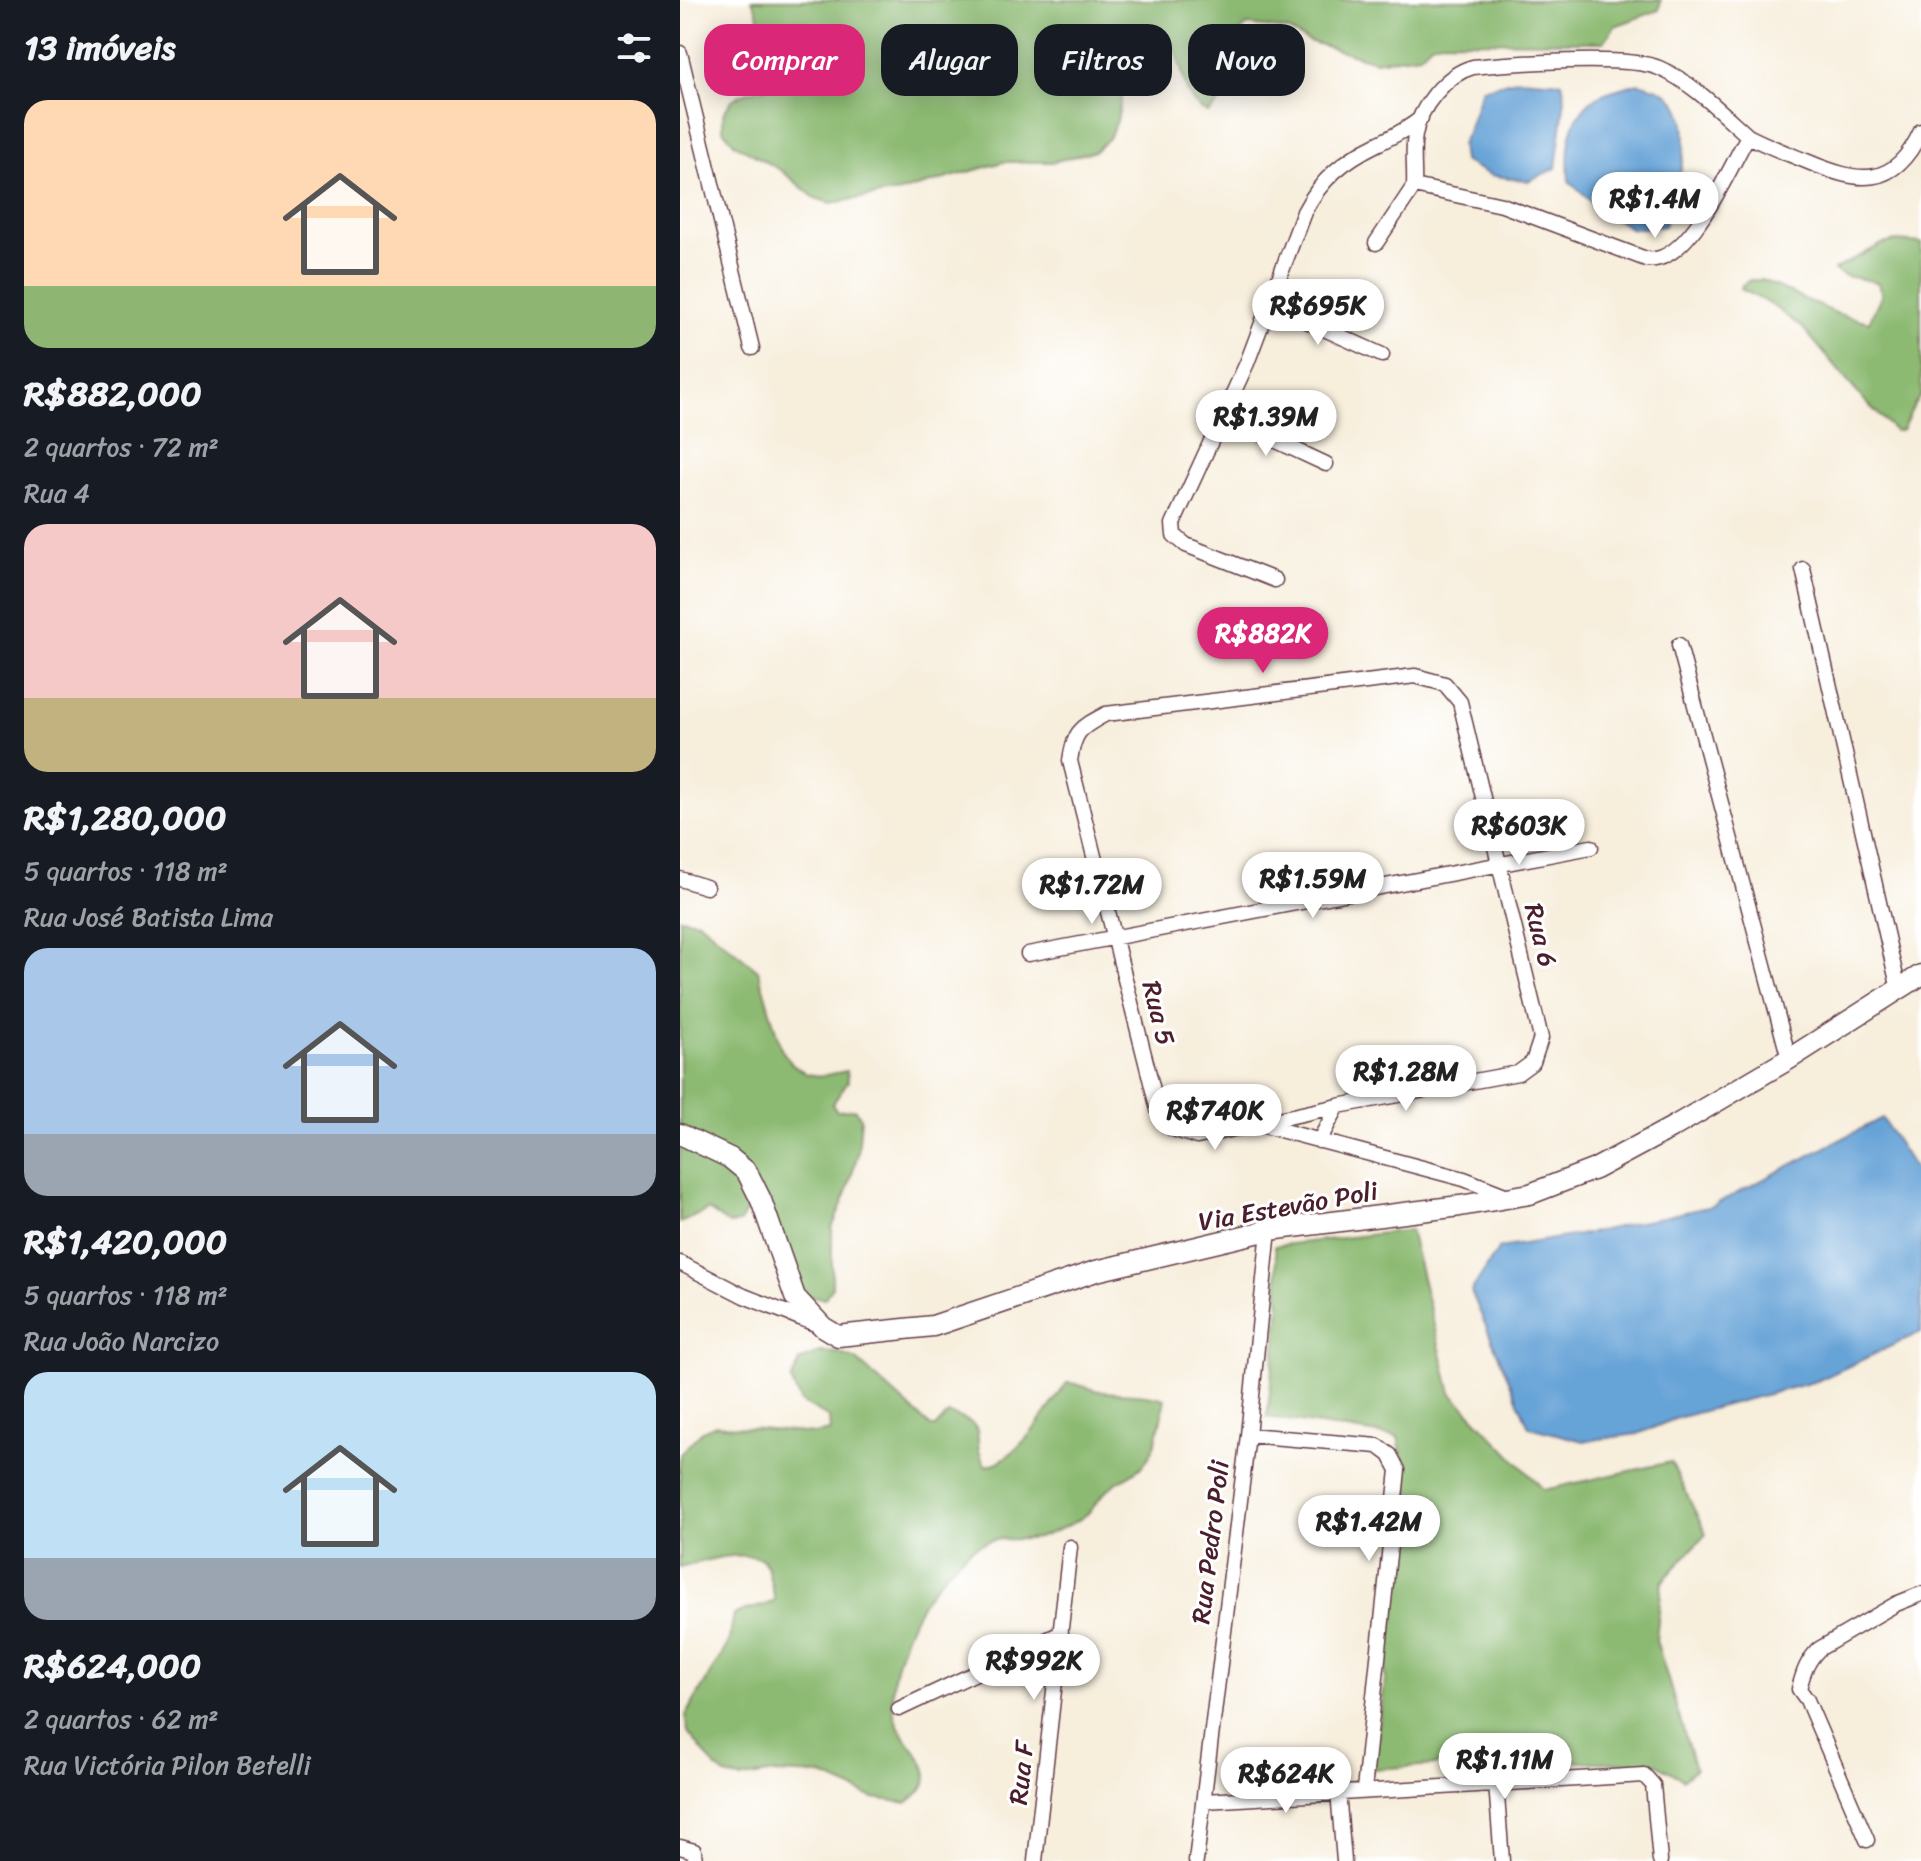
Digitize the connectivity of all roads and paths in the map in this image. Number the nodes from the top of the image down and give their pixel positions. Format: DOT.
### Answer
graph roads {
  1 [pos="680,53"];
  2 [pos="1921,131"];
  3 [pos="1409,134"];
  4 [pos="1748,136"];
  5 [pos="1414,186"];
  6 [pos="1376,243"];
  7 [pos="1269,304"];
  8 [pos="752,348"];
  9 [pos="1382,355"];
  10 [pos="1223,416"];
  11 [pos="1326,464"];
  12 [pos="1803,569"];
  13 [pos="1275,580"];
  14 [pos="1679,645"];
  15 [pos="1087,724"];
  16 [pos="1591,847"];
  17 [pos="1499,865"];
  18 [pos="680,879"];
  19 [pos="706,887"];
  20 [pos="1115,939"];
  21 [pos="1028,954"];
  22 [pos="1921,975"];
  23 [pos="1899,990"];
  24 [pos="1789,1059"];
  25 [pos="1338,1106"];
  26 [pos="1259,1124"];
  27 [pos="680,1134"];
  28 [pos="1319,1141"];
  29 [pos="1510,1197"];
  30 [pos="1269,1230"];
  31 [pos="680,1263"];
  32 [pos="823,1327"];
  33 [pos="1248,1435"];
  34 [pos="1070,1547"];
  35 [pos="1921,1594"];
  36 [pos="1061,1633"];
  37 [pos="899,1709"];
  38 [pos="1496,1783"];
  39 [pos="1364,1790"];
  40 [pos="1338,1792"];
  41 [pos="1205,1801"];
  42 [pos="1867,1840"];
  43 [pos="680,1847"];
  44 [pos="695,1861"];
  45 [pos="1035,1861"];
  46 [pos="1196,1861"];
  47 [pos="1344,1861"];
  48 [pos="1502,1861"];
  49 [pos="1660,1861"];
  1 -- 8 [label="street"];
  2 -- 4 [label="street"];
  3 -- 4 [label="street"];
  3 -- 5 [label="street"];
  3 -- 7 [label="street"];
  4 -- 5 [label="street"];
  5 -- 6 [label="street"];
  7 -- 9 [label="street"];
  7 -- 10 [label="street"];
  10 -- 11 [label="street"];
  10 -- 13 [label="street"];
  12 -- 23 [label="street"];
  14 -- 24 [label="street"];
  15 -- 17 [label="street, Rua 6"];
  15 -- 20 [label="street, Rua 5"];
  16 -- 17 [label="street"];
  17 -- 20 [label="street"];
  17 -- 25 [label="street, Rua 6"];
  18 -- 19 [label="street"];
  20 -- 21 [label="street"];
  20 -- 26 [label="street, Rua 5"];
  22 -- 23 [label="main road, Via Estevão Poli"];
  23 -- 24 [label="main road, Via Estevão Poli"];
  24 -- 29 [label="main road, Via Estevão Poli"];
  25 -- 26 [label="street"];
  25 -- 28 [label="street"];
  26 -- 28 [label="street"];
  27 -- 32 [label="main road"];
  28 -- 29 [label="street"];
  29 -- 30 [label="main road, Via Estevão Poli"];
  30 -- 32 [label="main road, Via Estevão Poli"];
  30 -- 33 [label="street, Rua Pedro Poli"];
  31 -- 32 [label="street"];
  33 -- 39 [label="street"];
  33 -- 41 [label="street, Rua Pedro Poli"];
  34 -- 36 [label="street, Rua F"];
  35 -- 42 [label="street"];
  36 -- 37 [label="street"];
  36 -- 45 [label="street, Rua F"];
  38 -- 39 [label="street"];
  38 -- 48 [label="street"];
  38 -- 49 [label="street"];
  39 -- 40 [label="street"];
  40 -- 41 [label="street"];
  40 -- 47 [label="street"];
  41 -- 46 [label="street, Rua Pedro Poli"];
  43 -- 44 [label="street"];
}
